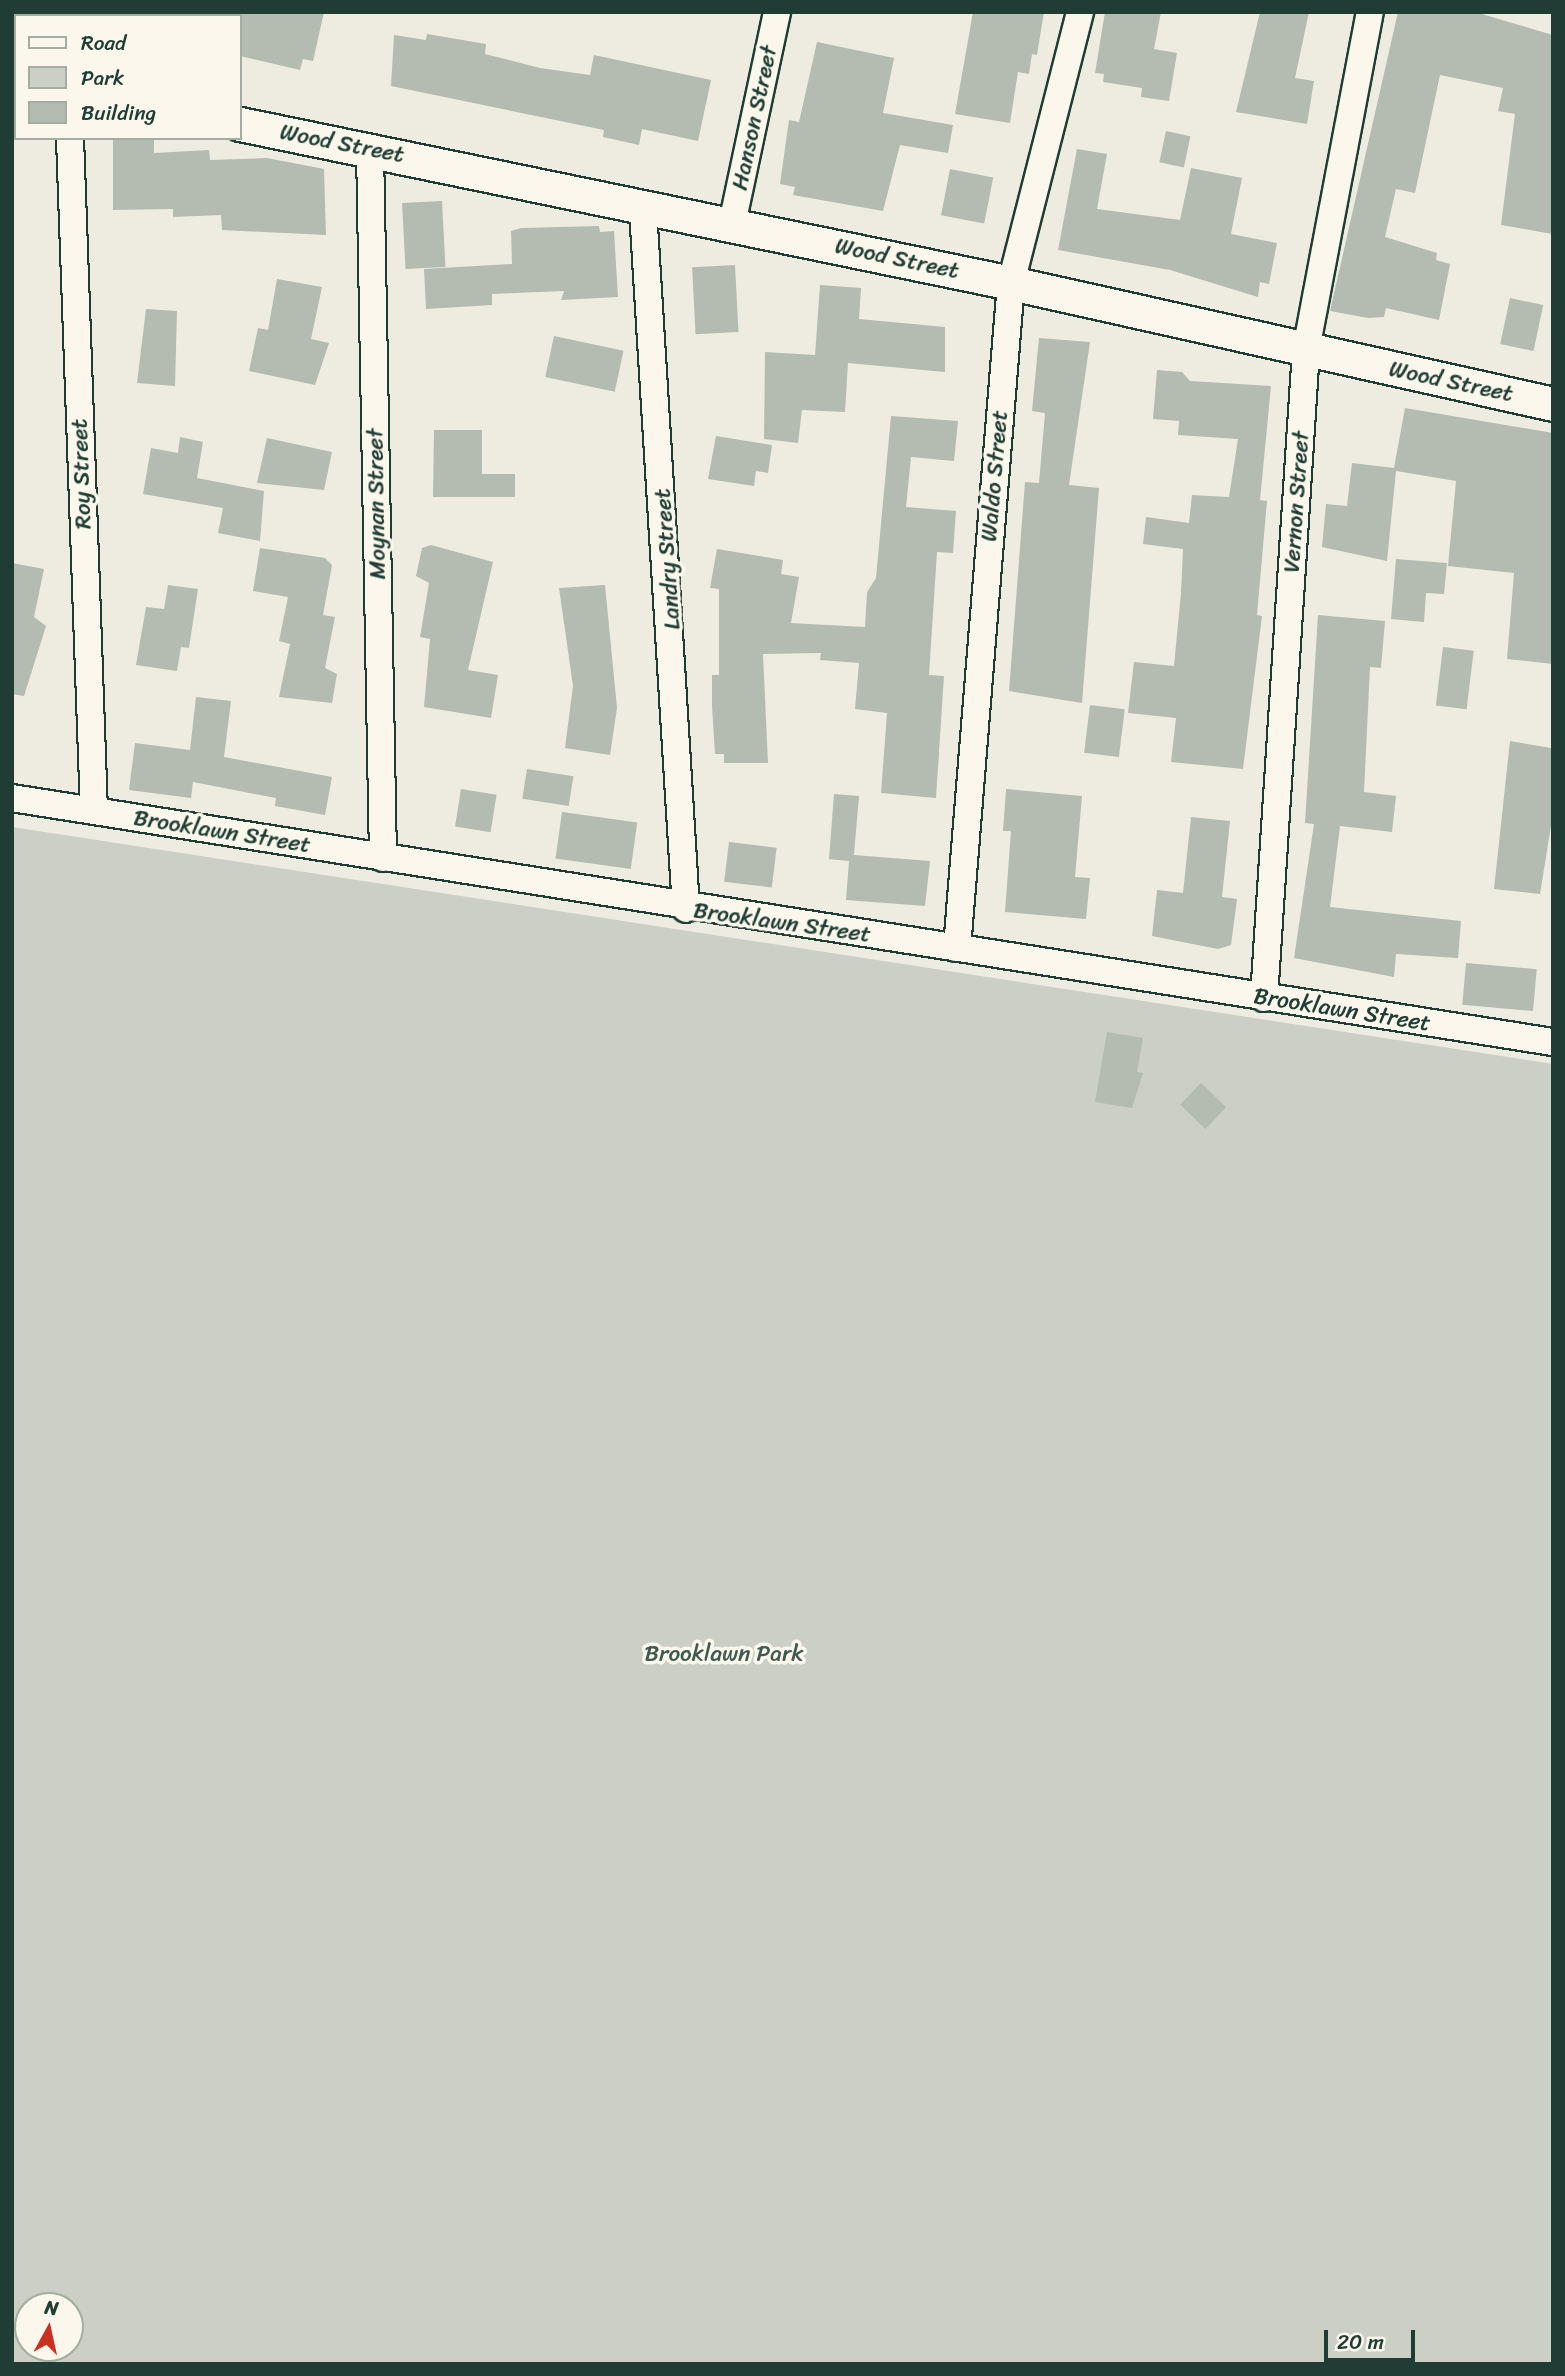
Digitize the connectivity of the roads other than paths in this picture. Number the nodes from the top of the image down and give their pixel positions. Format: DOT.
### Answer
graph roads {
  1 [pos="777,12"];
  2 [pos="1080,12"];
  3 [pos="1370,12"];
  4 [pos="242,124"];
  5 [pos="70,140"];
  6 [pos="370,149"];
  7 [pos="643,210"];
  8 [pos="732,224"];
  9 [pos="1012,283"];
  10 [pos="1306,350"];
  11 [pos="1553,404"];
  12 [pos="12,798"];
  13 [pos="94,811"];
  14 [pos="383,859"];
  15 [pos="686,909"];
  16 [pos="957,948"];
  17 [pos="1264,998"];
  18 [pos="1553,1042"];
  1 -- 8 [label="street, Hanson Street"];
  2 -- 9 [label="street, Waldo Street"];
  3 -- 10 [label="street, Vernon Street"];
  4 -- 6 [label="street, Wood Street"];
  5 -- 13 [label="street, Roy Street"];
  6 -- 7 [label="street, Wood Street"];
  6 -- 14 [label="street, Moynan Street"];
  7 -- 8 [label="street, Wood Street"];
  7 -- 15 [label="street, Landry Street"];
  8 -- 9 [label="street, Wood Street"];
  9 -- 10 [label="street, Wood Street"];
  9 -- 16 [label="street, Waldo Street"];
  10 -- 11 [label="street, Wood Street"];
  10 -- 17 [label="street, Vernon Street"];
  12 -- 13 [label="street, Brooklawn Street"];
  13 -- 14 [label="street, Brooklawn Street"];
  14 -- 15 [label="street, Brooklawn Street"];
  15 -- 16 [label="street, Brooklawn Street"];
  16 -- 17 [label="street, Brooklawn Street"];
  17 -- 18 [label="street, Brooklawn Street"];
}
